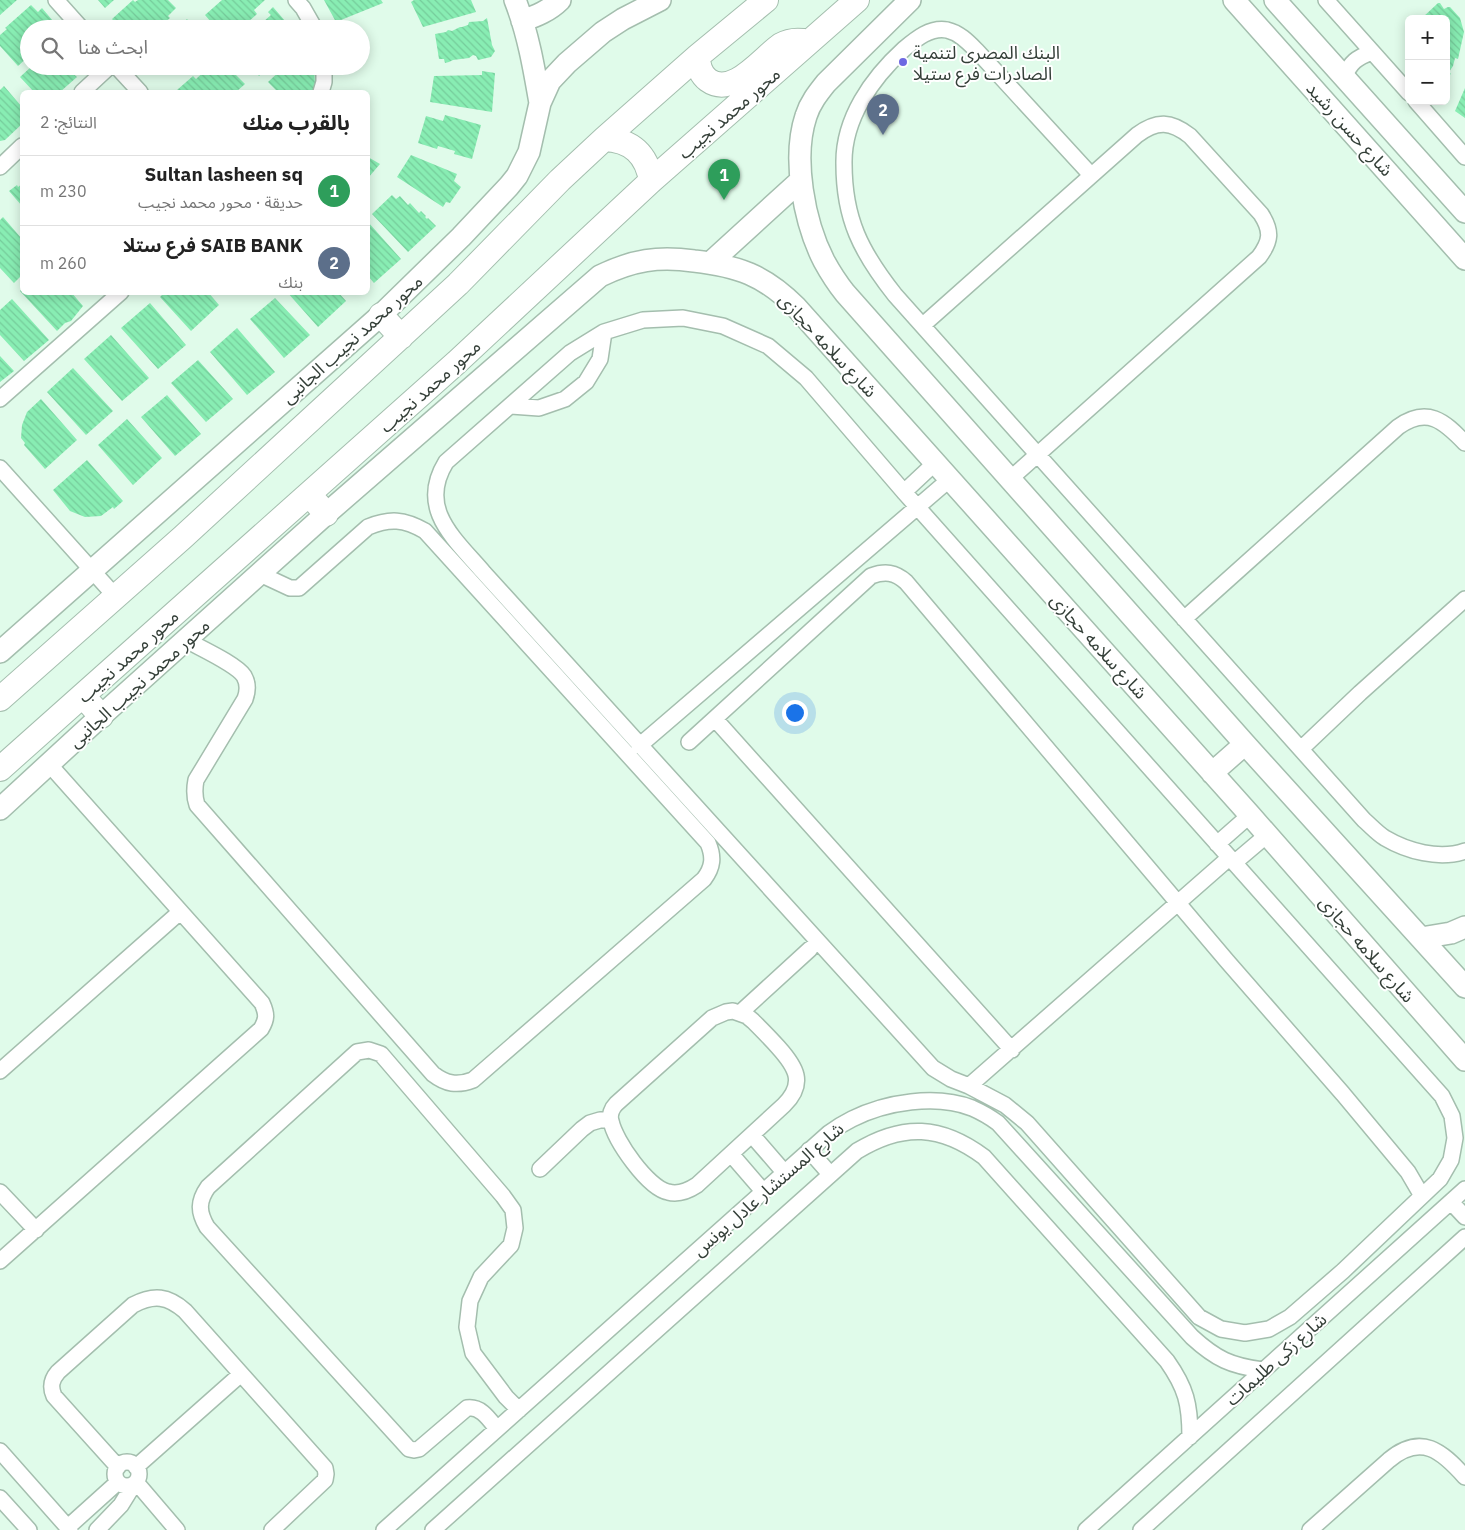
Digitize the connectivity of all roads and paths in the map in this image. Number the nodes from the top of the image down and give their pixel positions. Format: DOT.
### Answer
graph roads {
  1 [pos="56,0"];
  2 [pos="296,0"];
  3 [pos="515,0"];
  4 [pos="560,0"];
  5 [pos="660,0"];
  6 [pos="766,0"];
  7 [pos="857,0"];
  8 [pos="910,0"];
  9 [pos="1234,0"];
  10 [pos="1275,0"];
  11 [pos="1326,0"];
  12 [pos="74,20"];
  13 [pos="310,20"];
  14 [pos="522,21"];
  15 [pos="1360,39"];
  16 [pos="809,42"];
  17 [pos="1372,52"];
  18 [pos="698,56"];
  19 [pos="1338,70"];
  20 [pos="100,75"];
  21 [pos="124,75"];
  22 [pos="324,75"];
  23 [pos="1405,89"];
  24 [pos="84,90"];
  25 [pos="138,90"];
  26 [pos="322,90"];
  27 [pos="540,103"];
  28 [pos="1420,105"];
  29 [pos="604,139"];
  30 [pos="20,148"];
  31 [pos="1465,157"];
  32 [pos="0,167"];
  33 [pos="1091,175"];
  34 [pos="801,180"];
  35 [pos="651,181"];
  36 [pos="1437,181"];
  37 [pos="1414,201"];
  38 [pos="1465,212"];
  39 [pos="1465,258"];
  40 [pos="710,263"];
  41 [pos="117,295"];
  42 [pos="381,315"];
  43 [pos="923,325"];
  44 [pos="604,332"];
  45 [pos="401,337"];
  46 [pos="0,399"];
  47 [pos="511,406"];
  48 [pos="1465,443"];
  49 [pos="1038,455"];
  50 [pos="935,462"];
  51 [pos="0,468"];
  52 [pos="950,478"];
  53 [pos="1009,480"];
  54 [pos="904,492"];
  55 [pos="309,494"];
  56 [pos="918,507"];
  57 [pos="326,514"];
  58 [pos="93,570"];
  59 [pos="260,574"];
  60 [pos="116,597"];
  61 [pos="1465,599"];
  62 [pos="1184,619"];
  63 [pos="186,640"];
  64 [pos="0,652"];
  65 [pos="83,696"];
  66 [pos="0,699"];
  67 [pos="101,716"];
  68 [pos="716,719"];
  69 [pos="689,742"];
  70 [pos="1244,744"];
  71 [pos="639,746"];
  72 [pos="1300,749"];
  73 [pos="49,764"];
  74 [pos="0,769"];
  75 [pos="1212,773"];
  76 [pos="0,809"];
  77 [pos="1250,815"];
  78 [pos="1267,835"];
  79 [pos="1217,844"];
  80 [pos="1465,851"];
  81 [pos="1232,860"];
  82 [pos="1178,903"];
  83 [pos="180,912"];
  84 [pos="1465,927"];
  85 [pos="1421,938"];
  86 [pos="810,949"];
  87 [pos="1463,982"];
  88 [pos="740,1013"];
  89 [pos="1012,1050"];
  90 [pos="1465,1060"];
  91 [pos="0,1072"];
  92 [pos="969,1086"];
  93 [pos="610,1120"];
  94 [pos="752,1135"];
  95 [pos="809,1150"];
  96 [pos="731,1154"];
  97 [pos="540,1169"];
  98 [pos="784,1172"];
  99 [pos="830,1174"];
  100 [pos="1465,1189"];
  101 [pos="763,1191"];
  102 [pos="0,1192"];
  103 [pos="1422,1196"];
  104 [pos="1451,1202"];
  105 [pos="1465,1217"];
  106 [pos="36,1230"];
  107 [pos="1465,1237"];
  108 [pos="1361,1254"];
  109 [pos="0,1261"];
  110 [pos="1376,1270"];
  111 [pos="1343,1271"];
  112 [pos="1357,1286"];
  113 [pos="1263,1370"];
  114 [pos="241,1374"];
  115 [pos="518,1410"];
  116 [pos="497,1429"];
  117 [pos="1190,1437"];
  118 [pos="0,1452"];
  119 [pos="118,1467"];
  120 [pos="136,1467"];
  121 [pos="1465,1477"];
  122 [pos="118,1482"];
  123 [pos="135,1483"];
  124 [pos="0,1498"];
  125 [pos="69,1528"];
  126 [pos="29,1530"];
  127 [pos="98,1530"];
  128 [pos="177,1530"];
  129 [pos="272,1530"];
  130 [pos="384,1530"];
  131 [pos="433,1530"];
  132 [pos="1086,1530"];
  133 [pos="1141,1530"];
  134 [pos="1310,1530"];
  1 -- 12 [label="street"];
  2 -- 13 [label="street"];
  3 -- 14 [label="street"];
  4 -- 14 [label="street"];
  5 -- 27 [label="street, محور محمد نجيب الجانبى"];
  6 -- 18 [label="main road"];
  7 -- 16 [label="main road, محور محمد نجيب"];
  8 -- 34 [label="street"];
  9 -- 37 [label="street, شارع حسن رشيد"];
  10 -- 19 [label="street, شارع حسن رشيد"];
  11 -- 15 [label="street"];
  14 -- 27 [label="street"];
  15 -- 17 [label="street"];
  15 -- 19 [label="street"];
  16 -- 18 [label="main road"];
  16 -- 35 [label="main road, محور محمد نجيب"];
  17 -- 19 [label="street"];
  17 -- 23 [label="street"];
  18 -- 29 [label="main road"];
  19 -- 36 [label="street, شارع حسن رشيد"];
  20 -- 24 [label="street"];
  21 -- 25 [label="street"];
  22 -- 26 [label="street"];
  27 -- 42 [label="street, محور محمد نجيب الجانبى"];
  28 -- 31 [label="street"];
  29 -- 35 [label="main road"];
  29 -- 45 [label="main road"];
  30 -- 32 [label="street"];
  33 -- 43 [label="street"];
  33 -- 43 [label="street"];
  33 -- 49 [label="street"];
  34 -- 40 [label="street"];
  34 -- 53 [label="street"];
  35 -- 55 [label="main road, محور محمد نجيب"];
  36 -- 37 [label="street"];
  36 -- 38 [label="street, شارع حسن رشيد"];
  37 -- 39 [label="street, شارع حسن رشيد"];
  40 -- 50 [label="street, شارع سلامه حجازى"];
  40 -- 57 [label="street, محور محمد نجيب الجانبى"];
  41 -- 46 [label="street"];
  42 -- 45 [label="main road"];
  42 -- 58 [label="street, محور محمد نجيب الجانبى"];
  43 -- 49 [label="street"];
  44 -- 47 [label="street"];
  44 -- 47 [label="street"];
  44 -- 54 [label="street"];
  45 -- 60 [label="main road"];
  47 -- 71 [label="street"];
  48 -- 62 [label="street"];
  49 -- 53 [label="street"];
  49 -- 62 [label="street"];
  50 -- 52 [label="street, شارع سلامه حجازى"];
  50 -- 54 [label="street"];
  51 -- 58 [label="street"];
  52 -- 56 [label="street"];
  52 -- 75 [label="street, شارع سلامه حجازى"];
  53 -- 70 [label="street"];
  54 -- 56 [label="street"];
  55 -- 57 [label="main road"];
  55 -- 65 [label="main road, محور محمد نجيب"];
  56 -- 71 [label="street"];
  56 -- 79 [label="street"];
  57 -- 59 [label="street, محور محمد نجيب الجانبى"];
  58 -- 60 [label="street"];
  58 -- 64 [label="street, محور محمد نجيب الجانبى"];
  59 -- 63 [label="street, محور محمد نجيب الجانبى"];
  59 -- 63 [label="street"];
  60 -- 66 [label="main road"];
  61 -- 72 [label="street"];
  62 -- 72 [label="street"];
  63 -- 67 [label="street, محور محمد نجيب الجانبى"];
  65 -- 67 [label="main road"];
  65 -- 74 [label="main road, محور محمد نجيب"];
  67 -- 73 [label="street, محور محمد نجيب الجانبى"];
  68 -- 69 [label="street"];
  68 -- 82 [label="street"];
  68 -- 89 [label="street"];
  70 -- 75 [label="street"];
  70 -- 85 [label="street"];
  71 -- 92 [label="street"];
  72 -- 80 [label="street"];
  73 -- 76 [label="street, محور محمد نجيب الجانبى"];
  73 -- 83 [label="street"];
  75 -- 77 [label="street, شارع سلامه حجازى"];
  77 -- 78 [label="street, شارع سلامه حجازى"];
  77 -- 79 [label="street"];
  78 -- 81 [label="street"];
  78 -- 90 [label="street, شارع سلامه حجازى"];
  79 -- 81 [label="street"];
  81 -- 82 [label="street"];
  81 -- 103 [label="street"];
  82 -- 89 [label="street"];
  82 -- 103 [label="street"];
  83 -- 91 [label="street"];
  83 -- 106 [label="street"];
  84 -- 85 [label="street"];
  85 -- 87 [label="street"];
  86 -- 88 [label="street"];
  88 -- 93 [label="street"];
  88 -- 94 [label="street"];
  89 -- 92 [label="street"];
  92 -- 111 [label="street"];
  93 -- 96 [label="street"];
  93 -- 97 [label="street"];
  94 -- 96 [label="street"];
  94 -- 98 [label="street"];
  95 -- 98 [label="street, شارع المستشار عادل يونس"];
  95 -- 99 [label="street"];
  95 -- 113 [label="street, شارع المستشار عادل يونس"];
  96 -- 101 [label="street"];
  98 -- 101 [label="street, شارع المستشار عادل يونس"];
  99 -- 117 [label="street, شارع المستشار عادل يونس"];
  99 -- 131 [label="street, شارع المستشار عادل يونس"];
  100 -- 104 [label="street, شارع زكى طليمات"];
  101 -- 115 [label="street, شارع المستشار عادل يونس"];
  102 -- 106 [label="street"];
  103 -- 108 [label="street"];
  104 -- 105 [label="street"];
  104 -- 110 [label="street, شارع زكى طليمات"];
  106 -- 109 [label="street"];
  107 -- 133 [label="street, شارع زكى طليمات"];
  108 -- 110 [label="street"];
  108 -- 111 [label="street"];
  110 -- 112 [label="street, شارع زكى طليمات"];
  111 -- 112 [label="street"];
  112 -- 113 [label="street, شارع زكى طليمات"];
  113 -- 117 [label="street, شارع زكى طليمات"];
  114 -- 119 [label="street"];
  114 -- 120 [label="street"];
  114 -- 129 [label="street"];
  115 -- 116 [label="street, شارع المستشار عادل يونس"];
  115 -- 116 [label="street"];
  116 -- 130 [label="street, شارع المستشار عادل يونس"];
  117 -- 132 [label="street, شارع زكى طليمات"];
  118 -- 125 [label="street"];
  119 -- 120 [label="street"];
  119 -- 122 [label="street"];
  120 -- 123 [label="street"];
  121 -- 134 [label="street"];
  122 -- 123 [label="street"];
  122 -- 125 [label="street"];
  123 -- 127 [label="street"];
  123 -- 128 [label="street"];
  124 -- 126 [label="street"];
}
